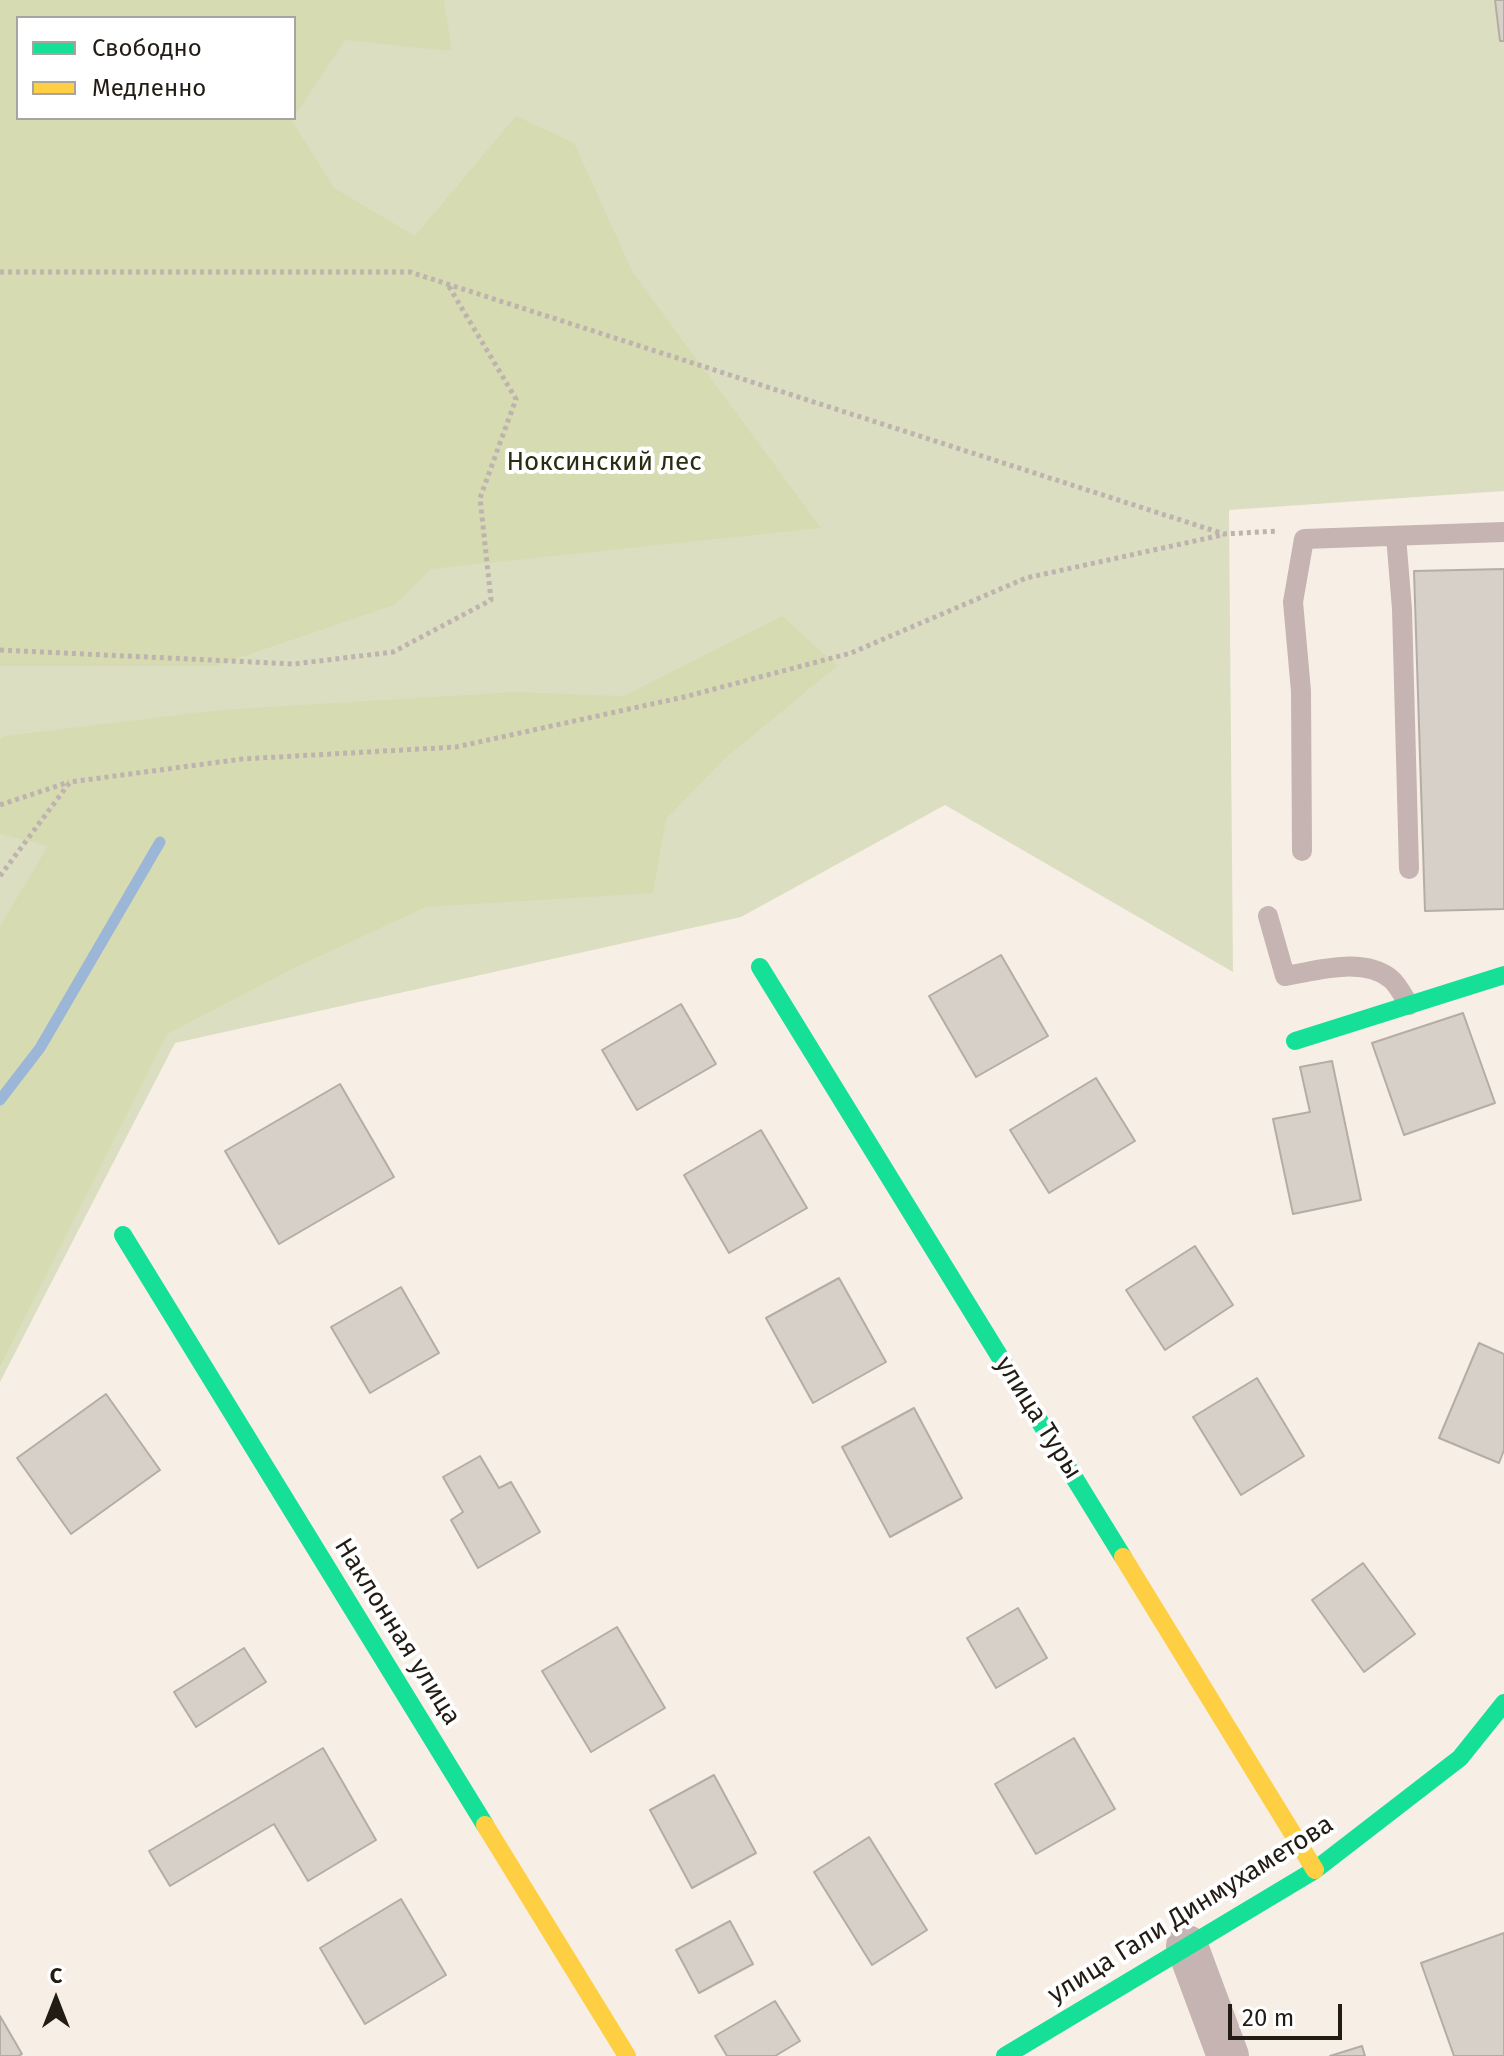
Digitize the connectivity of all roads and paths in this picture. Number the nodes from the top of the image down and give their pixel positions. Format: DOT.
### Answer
graph roads {
  1 [pos="0,272"];
  2 [pos="448,285"];
  3 [pos="1287,530"];
  4 [pos="1504,532"];
  5 [pos="1224,534"];
  6 [pos="1396,536"];
  7 [pos="0,650"];
  8 [pos="70,782"];
  9 [pos="0,805"];
  10 [pos="1302,851"];
  11 [pos="1409,869"];
  12 [pos="0,876"];
  13 [pos="1268,916"];
  14 [pos="760,967"];
  15 [pos="1504,975"];
  16 [pos="1409,1005"];
  17 [pos="1295,1041"];
  18 [pos="123,1235"];
  19 [pos="1504,1703"];
  20 [pos="1315,1870"];
  21 [pos="1187,1946"];
  22 [pos="627,2056"];
  23 [pos="1005,2056"];
  24 [pos="1228,2056"];
  1 -- 2 [label="path"];
  2 -- 5 [label="path"];
  2 -- 7 [label="path"];
  3 -- 5 [label="path"];
  4 -- 6 [label="lane"];
  5 -- 8 [label="path"];
  6 -- 10 [label="lane"];
  6 -- 11 [label="lane"];
  8 -- 9 [label="path"];
  8 -- 12 [label="path"];
  13 -- 16 [label="lane"];
  14 -- 20 [label="street, улица Туры"];
  15 -- 16 [label="street"];
  16 -- 17 [label="street"];
  18 -- 22 [label="street, Наклонная улица"];
  19 -- 20 [label="street, улица Гали Динмухаметова"];
  20 -- 21 [label="street, улица Гали Динмухаметова"];
  21 -- 23 [label="street, улица Гали Динмухаметова"];
  21 -- 24 [label="street"];
}
